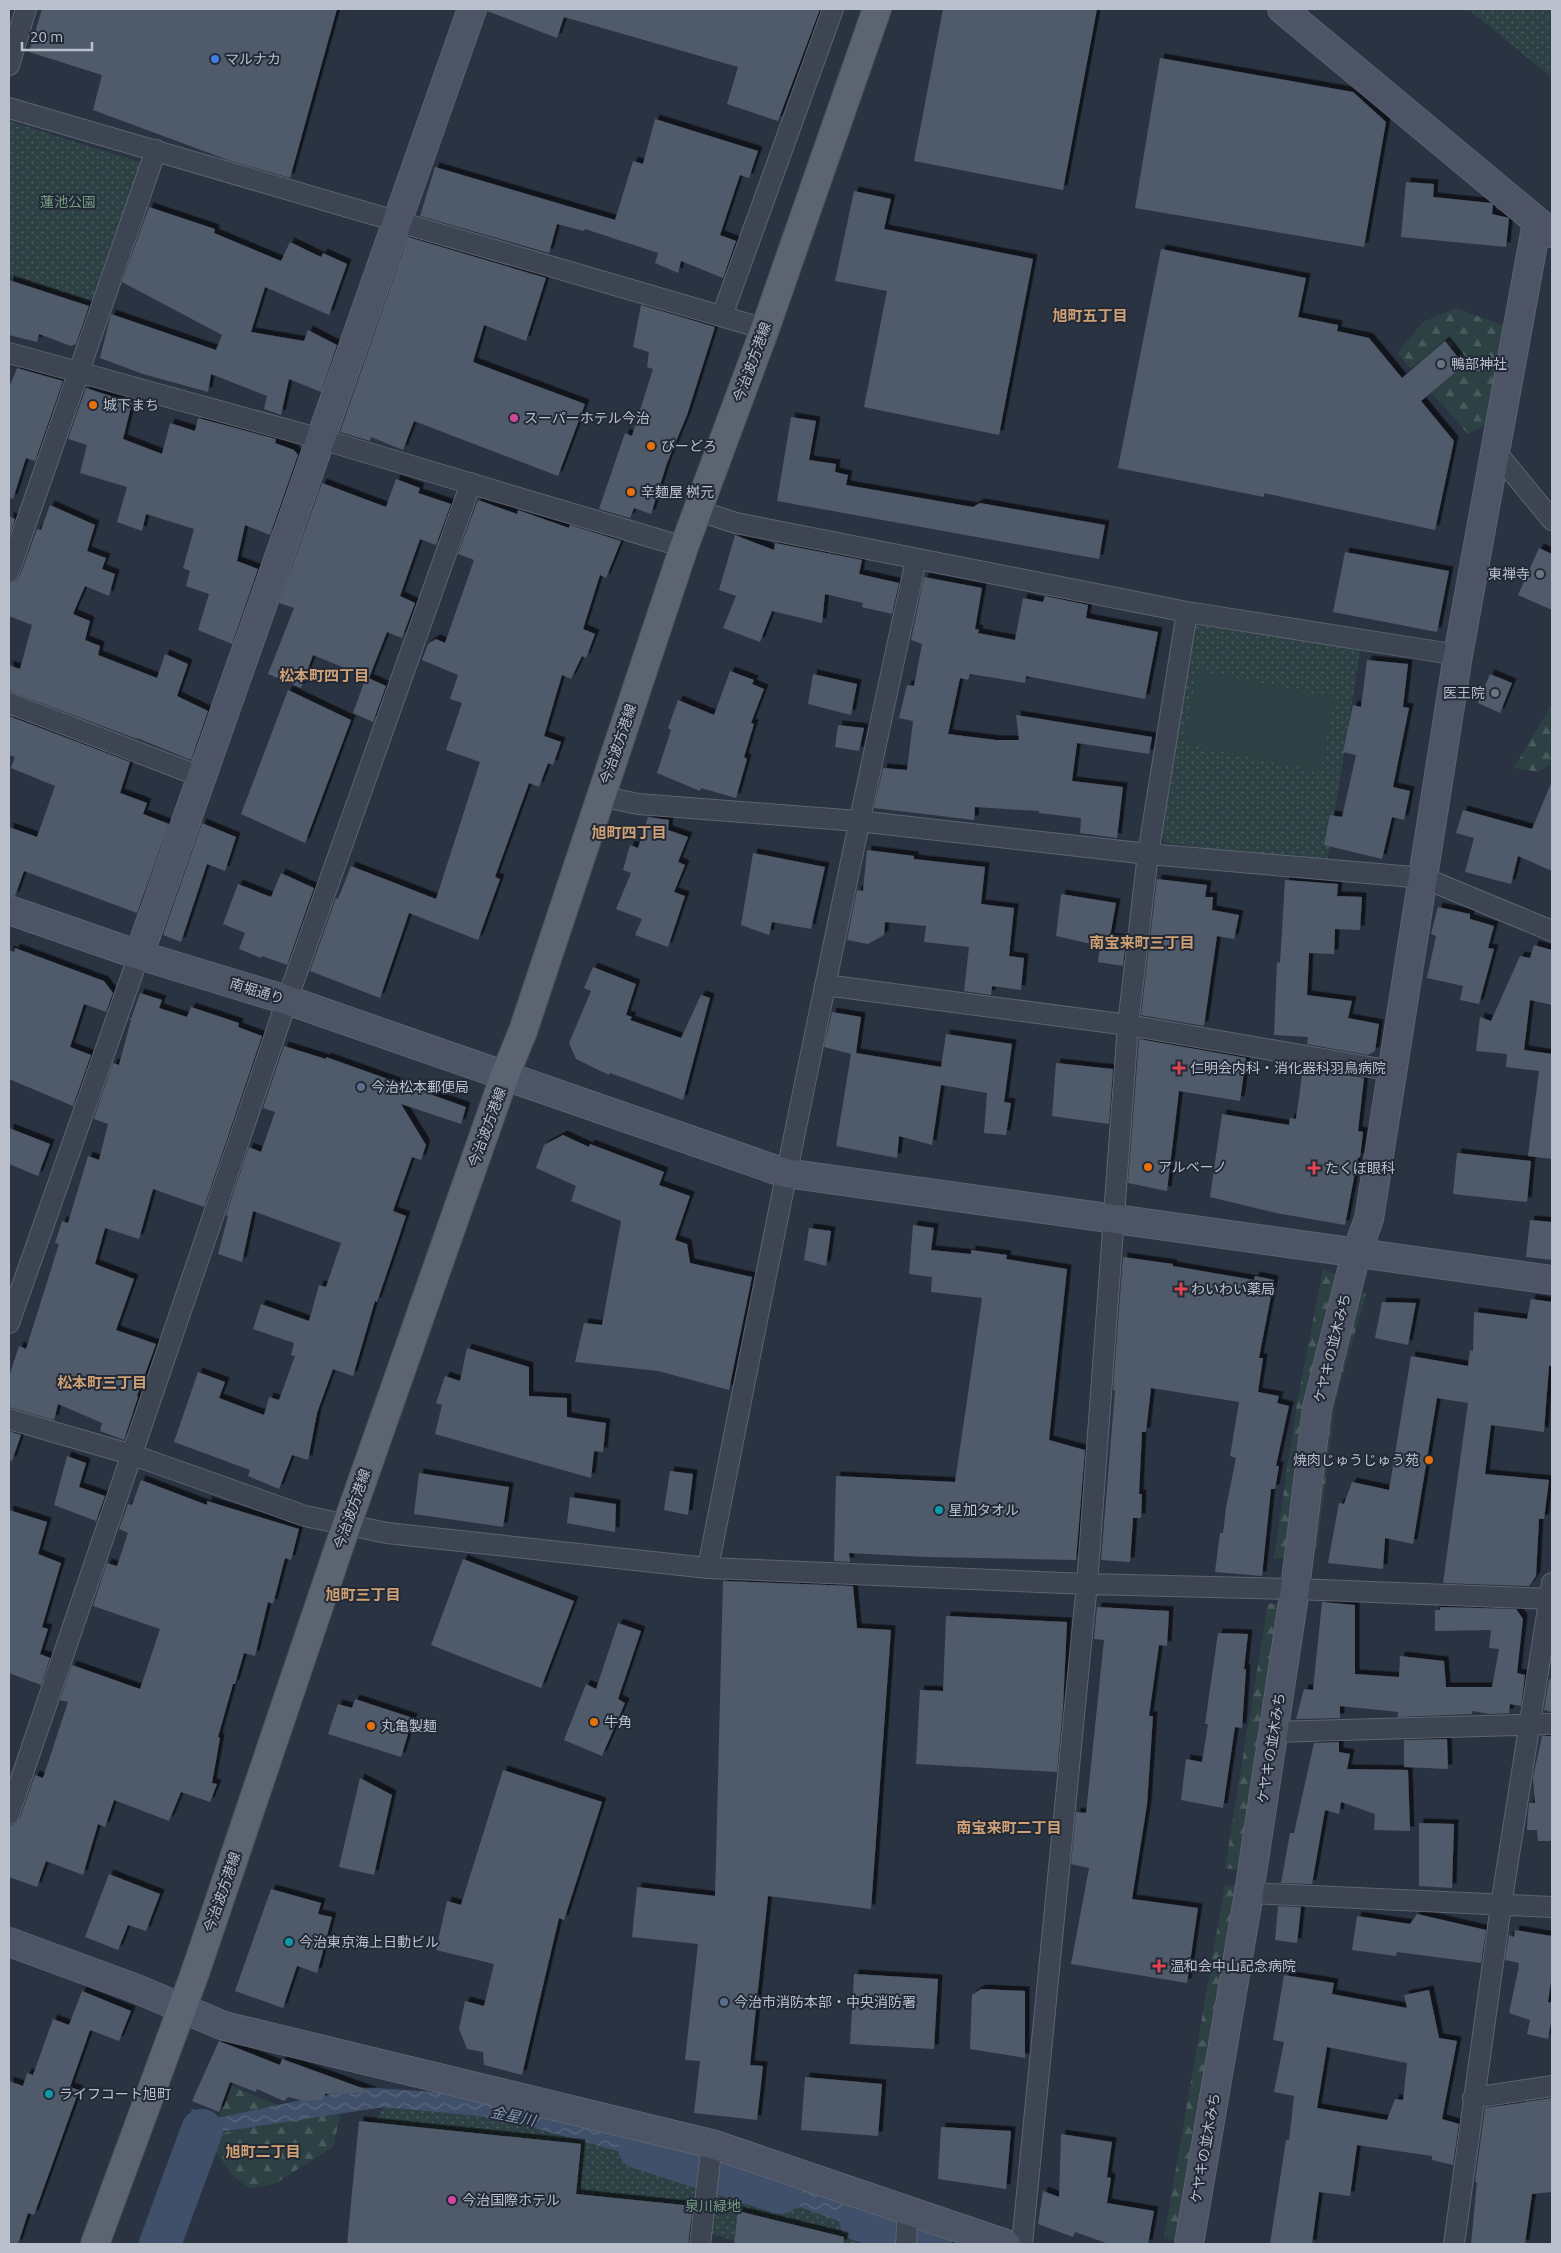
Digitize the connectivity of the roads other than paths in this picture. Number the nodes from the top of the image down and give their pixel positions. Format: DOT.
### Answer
graph roads {
  1 [pos="26,9"];
  2 [pos="472,9"];
  3 [pos="833,9"];
  4 [pos="877,9"];
  5 [pos="1282,9"];
  6 [pos="9,65"];
  7 [pos="9,108"];
  8 [pos="156,150"];
  9 [pos="397,220"];
  10 [pos="1545,228"];
  11 [pos="722,316"];
  12 [pos="765,329"];
  13 [pos="9,353"];
  14 [pos="78,373"];
  15 [pos="322,438"];
  16 [pos="1496,452"];
  17 [pos="471,483"];
  18 [pos="699,511"];
  19 [pos="1550,511"];
  20 [pos="684,547"];
  21 [pos="916,560"];
  22 [pos="9,572"];
  23 [pos="1187,612"];
  24 [pos="1458,655"];
  25 [pos="9,703"];
  26 [pos="202,777"];
  27 [pos="600,796"];
  28 [pos="858,821"];
  29 [pos="1148,854"];
  30 [pos="1424,878"];
  31 [pos="9,910"];
  32 [pos="1552,931"];
  33 [pos="139,955"];
  34 [pos="825,985"];
  35 [pos="288,1000"];
  36 [pos="1128,1026"];
  37 [pos="1392,1071"];
  38 [pos="505,1075"];
  39 [pos="785,1173"];
  40 [pos="1115,1220"];
  41 [pos="1356,1254"];
  42 [pos="1552,1280"];
  43 [pos="9,1323"];
  44 [pos="9,1419"];
  45 [pos="133,1455"];
  46 [pos="347,1526"];
  47 [pos="708,1568"];
  48 [pos="1087,1584"];
  49 [pos="1295,1589"];
  50 [pos="1552,1594"];
  51 [pos="1552,1724"];
  52 [pos="1528,1726"];
  53 [pos="1273,1732"];
  54 [pos="9,1814"];
  55 [pos="1249,1893"];
  56 [pos="1501,1905"];
  57 [pos="1552,1907"];
  58 [pos="9,1942"];
  59 [pos="182,2009"];
  60 [pos="1552,2086"];
  61 [pos="1473,2098"];
  62 [pos="712,2144"];
  63 [pos="908,2211"];
  64 [pos="95,2244"];
  65 [pos="700,2244"];
  66 [pos="906,2244"];
  67 [pos="1006,2244"];
  68 [pos="1022,2244"];
  69 [pos="1189,2244"];
  70 [pos="1454,2244"];
  1 -- 6 [label="street"];
  2 -- 9 [label="street"];
  3 -- 11 [label="street"];
  4 -- 12 [label="main road, 今治波方港線"];
  5 -- 10 [label="street"];
  7 -- 8 [label="street"];
  8 -- 9 [label="street"];
  8 -- 14 [label="street"];
  9 -- 11 [label="street"];
  9 -- 15 [label="street"];
  10 -- 16 [label="street, ケヤキの並木みち"];
  11 -- 12 [label="street"];
  12 -- 18 [label="main road, 今治波方港線"];
  13 -- 14 [label="street"];
  14 -- 15 [label="street"];
  14 -- 22 [label="street"];
  15 -- 17 [label="street"];
  15 -- 26 [label="street"];
  16 -- 19 [label="street"];
  16 -- 24 [label="street, ケヤキの並木みち"];
  17 -- 20 [label="street"];
  17 -- 35 [label="street"];
  18 -- 20 [label="main road, 今治波方港線"];
  18 -- 21 [label="street"];
  20 -- 27 [label="main road, 今治波方港線"];
  21 -- 23 [label="street"];
  21 -- 28 [label="street"];
  23 -- 24 [label="street"];
  23 -- 29 [label="street"];
  24 -- 30 [label="street, ケヤキの並木みち"];
  25 -- 26 [label="street"];
  26 -- 33 [label="street"];
  27 -- 28 [label="street"];
  27 -- 38 [label="main road, 今治波方港線"];
  28 -- 29 [label="street"];
  28 -- 34 [label="street"];
  29 -- 30 [label="street"];
  29 -- 36 [label="street"];
  30 -- 32 [label="street"];
  30 -- 37 [label="street, ケヤキの並木みち"];
  31 -- 33 [label="street, 南堀通り"];
  33 -- 35 [label="street, 南堀通り"];
  33 -- 43 [label="street"];
  34 -- 36 [label="street"];
  34 -- 39 [label="street"];
  35 -- 38 [label="street, 南堀通り"];
  35 -- 45 [label="street"];
  36 -- 37 [label="street"];
  36 -- 40 [label="street"];
  37 -- 41 [label="street, ケヤキの並木みち"];
  38 -- 39 [label="street, 南堀通り"];
  38 -- 46 [label="main road, 今治波方港線"];
  39 -- 40 [label="street, 南堀通り"];
  39 -- 47 [label="street"];
  40 -- 41 [label="street, 南堀通り"];
  40 -- 48 [label="street"];
  41 -- 42 [label="street, 南堀通り"];
  41 -- 49 [label="street, ケヤキの並木みち"];
  44 -- 45 [label="street"];
  45 -- 46 [label="street"];
  45 -- 54 [label="street"];
  46 -- 47 [label="street"];
  46 -- 59 [label="main road, 今治波方港線"];
  47 -- 48 [label="street"];
  48 -- 49 [label="street"];
  48 -- 68 [label="street"];
  49 -- 50 [label="street"];
  49 -- 53 [label="street, ケヤキの並木みち"];
  50 -- 52 [label="street"];
  51 -- 52 [label="street"];
  52 -- 53 [label="street"];
  52 -- 56 [label="street"];
  53 -- 55 [label="street, ケヤキの並木みち"];
  55 -- 56 [label="street"];
  55 -- 69 [label="street, ケヤキの並木みち"];
  56 -- 57 [label="street"];
  56 -- 61 [label="street"];
  58 -- 59 [label="street"];
  59 -- 62 [label="street"];
  59 -- 64 [label="main road, 今治波方港線"];
  60 -- 61 [label="street"];
  61 -- 70 [label="street"];
  62 -- 63 [label="street"];
  62 -- 65 [label="street"];
  63 -- 66 [label="street"];
  63 -- 67 [label="street"];
}
